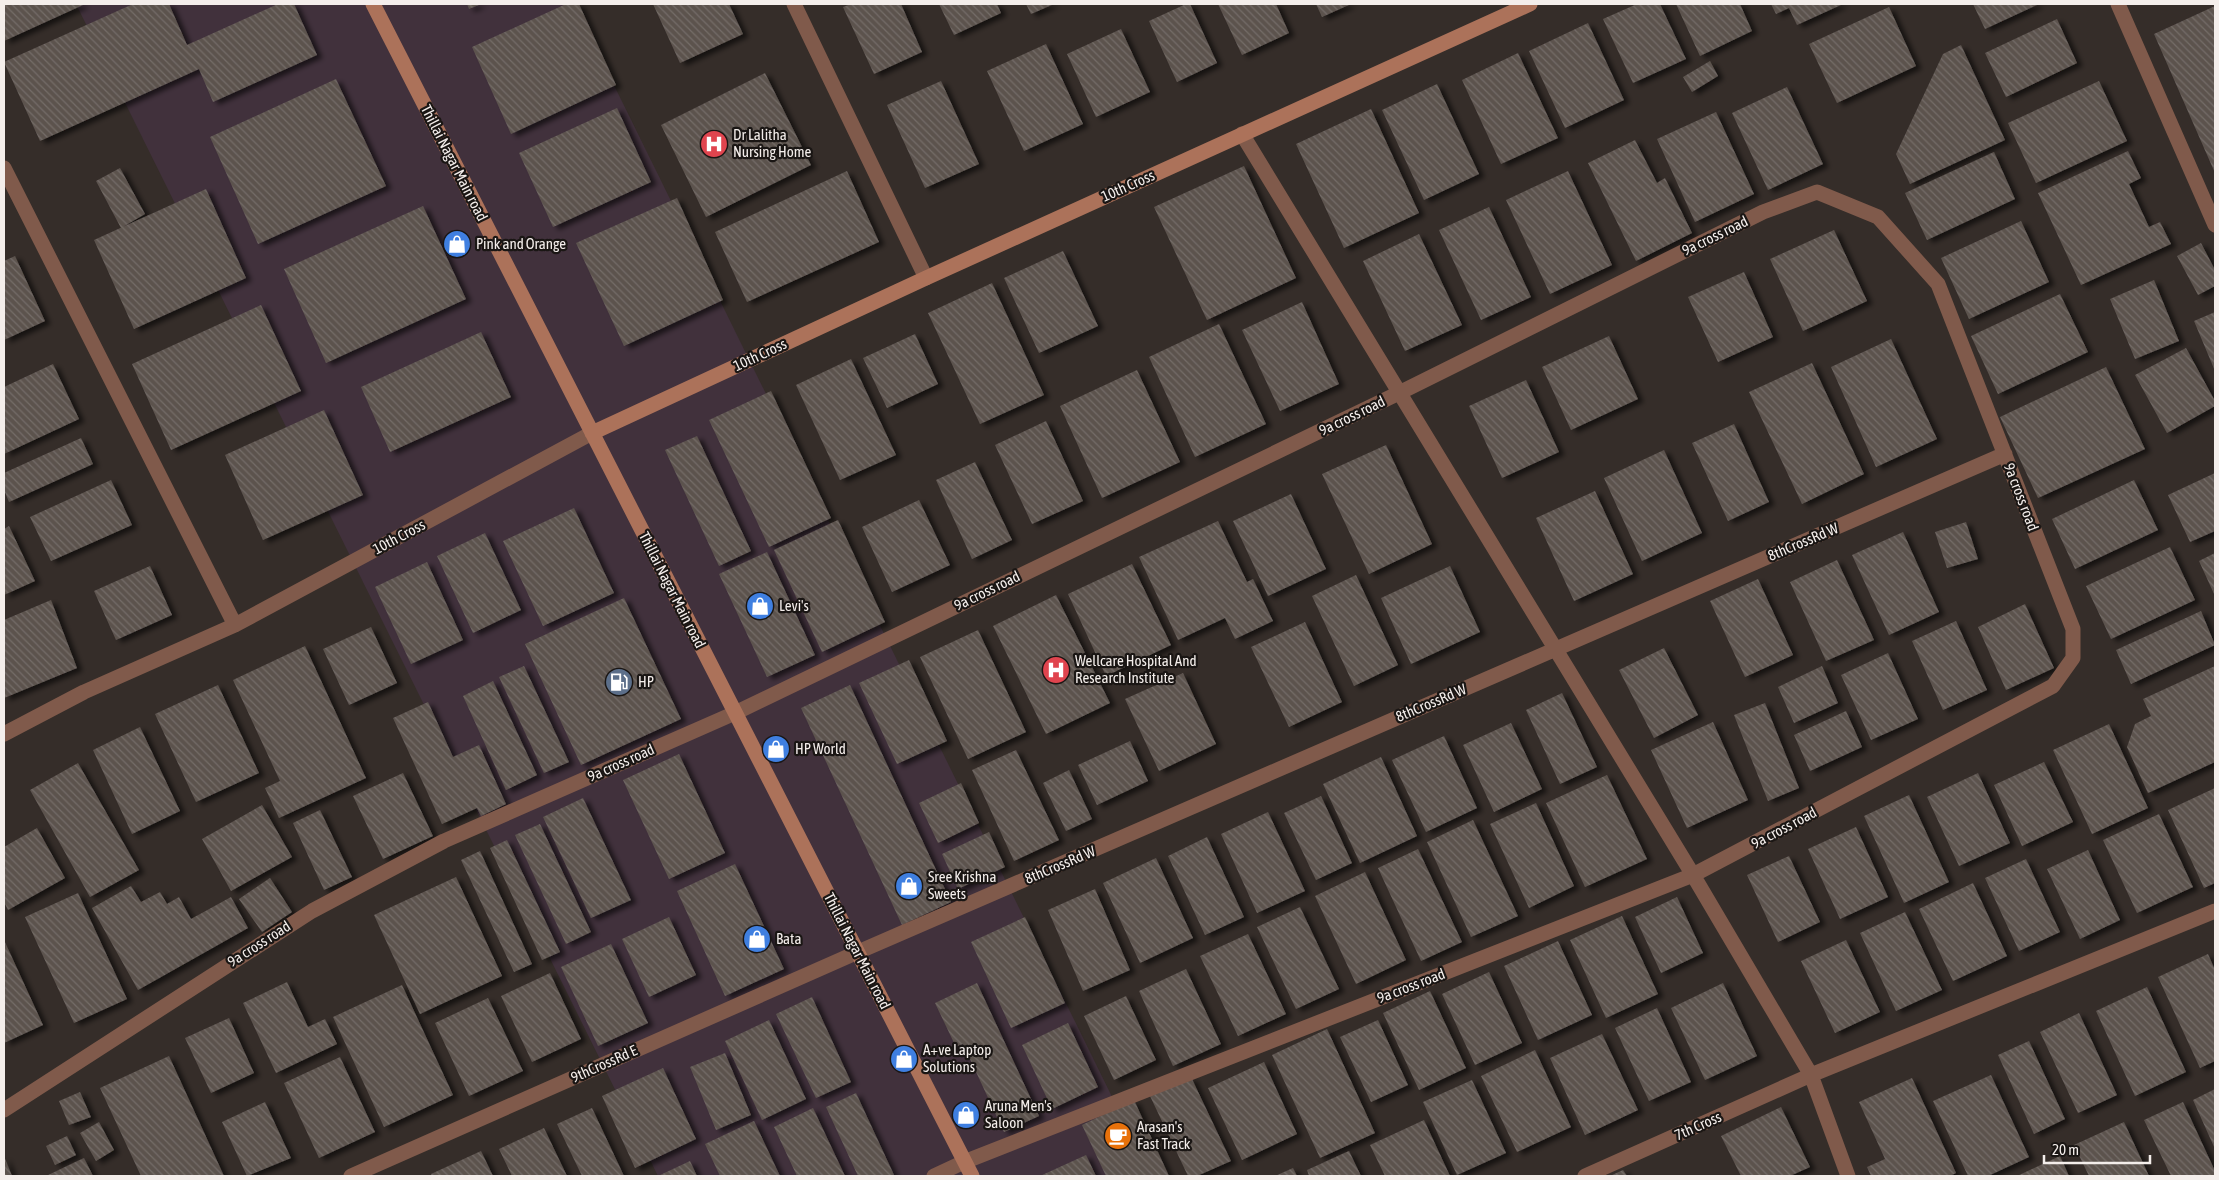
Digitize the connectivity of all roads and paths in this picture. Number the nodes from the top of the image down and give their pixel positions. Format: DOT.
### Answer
graph roads {
  1 [pos="373,4"];
  2 [pos="794,4"];
  3 [pos="1530,4"];
  4 [pos="2118,4"];
  5 [pos="1242,134"];
  6 [pos="4,168"];
  7 [pos="2215,225"];
  8 [pos="926,278"];
  9 [pos="1400,393"];
  10 [pos="592,433"];
  11 [pos="2005,454"];
  12 [pos="235,625"];
  13 [pos="1556,650"];
  14 [pos="735,713"];
  15 [pos="4,734"];
  16 [pos="1693,875"];
  17 [pos="2215,911"];
  18 [pos="858,952"];
  19 [pos="1811,1075"];
  20 [pos="4,1110"];
  21 [pos="964,1162"];
  22 [pos="351,1176"];
  23 [pos="934,1176"];
  24 [pos="972,1176"];
  25 [pos="1585,1176"];
  26 [pos="1848,1176"];
  1 -- 10 [label="street, Thillai Nagar Main road"];
  2 -- 8 [label="street"];
  3 -- 5 [label="street, 10th Cross"];
  4 -- 7 [label="street"];
  5 -- 8 [label="street, 10th Cross"];
  5 -- 9 [label="street"];
  6 -- 12 [label="street"];
  8 -- 10 [label="street, 10th Cross"];
  9 -- 11 [label="street, 9a cross road"];
  9 -- 13 [label="street"];
  9 -- 14 [label="street, 9a cross road"];
  10 -- 12 [label="street, 10th Cross"];
  10 -- 14 [label="street, Thillai Nagar Main road"];
  11 -- 13 [label="street, 8thCrossRd W"];
  11 -- 16 [label="street, 9a cross road"];
  12 -- 15 [label="street, 10th Cross"];
  13 -- 16 [label="street"];
  13 -- 18 [label="street, 8thCrossRd W"];
  14 -- 18 [label="street, Thillai Nagar Main road"];
  14 -- 20 [label="street, 9a cross road"];
  16 -- 19 [label="street"];
  16 -- 21 [label="street, 9a cross road"];
  17 -- 19 [label="street, 7th Cross"];
  18 -- 21 [label="street, Thillai Nagar Main road"];
  18 -- 22 [label="street, 9thCrossRd E"];
  19 -- 25 [label="street, 7th Cross"];
  19 -- 26 [label="street"];
  21 -- 23 [label="street, 9a cross road"];
  21 -- 24 [label="street, Thillai Nagar Main road"];
}
